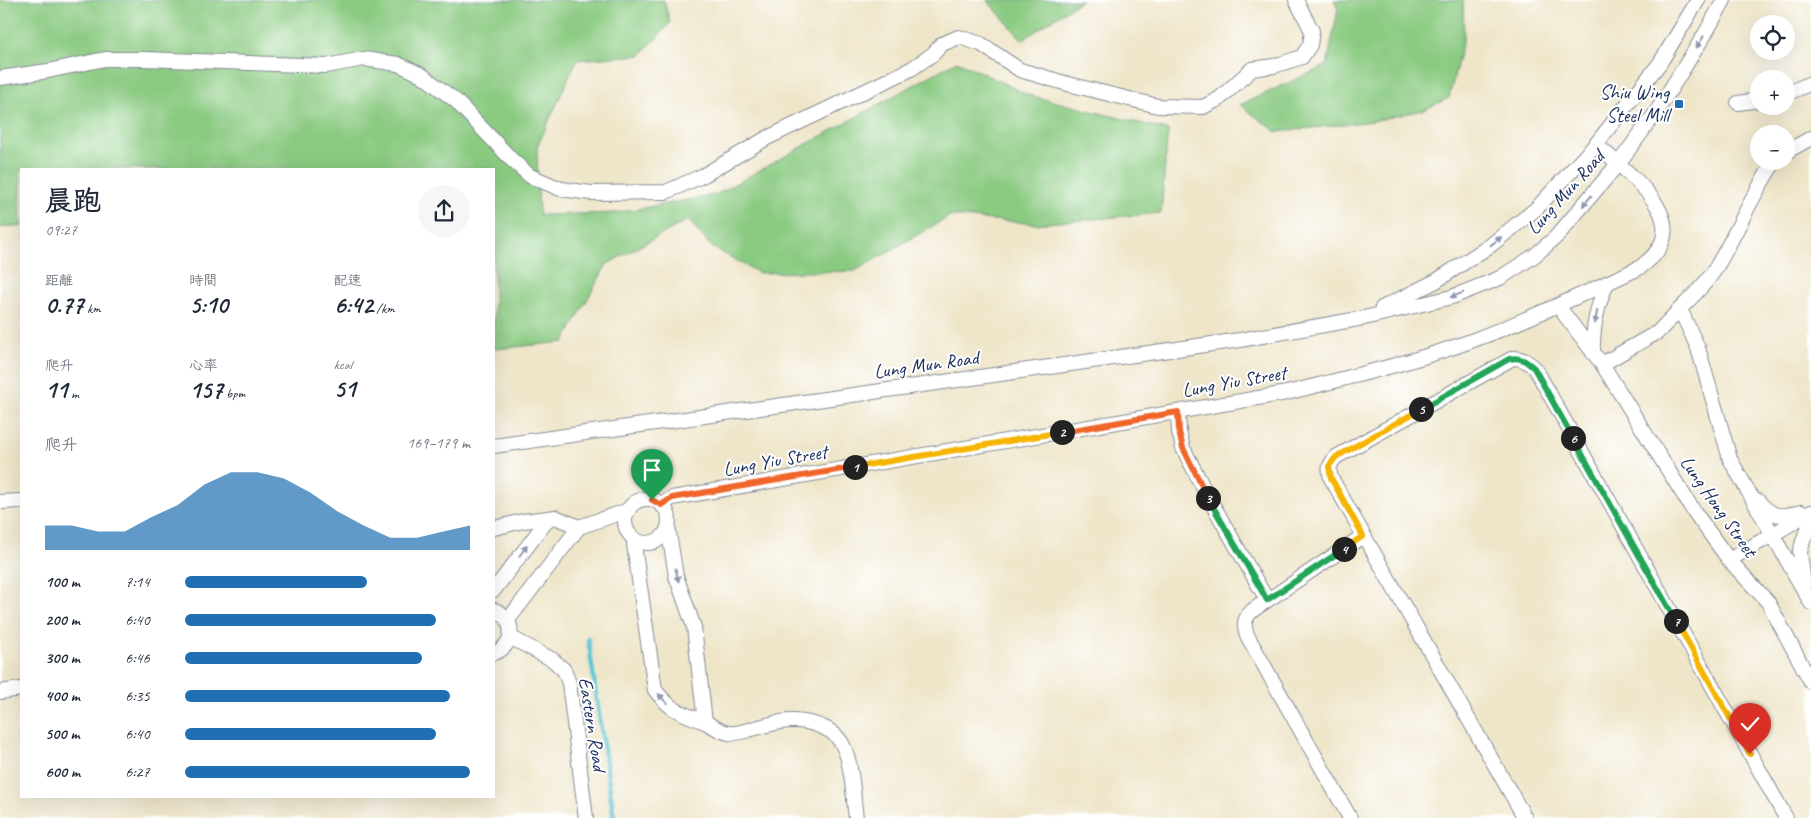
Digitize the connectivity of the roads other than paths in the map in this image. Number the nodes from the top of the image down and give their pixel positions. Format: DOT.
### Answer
graph roads {
  1 [pos="1296,0"];
  2 [pos="1698,0"];
  3 [pos="1724,0"];
  4 [pos="0,78"];
  5 [pos="1811,83"];
  6 [pos="1795,90"];
  7 [pos="1750,101"];
  8 [pos="1738,103"];
  9 [pos="1811,138"];
  10 [pos="1596,144"];
  11 [pos="1795,147"];
  12 [pos="1618,164"];
  13 [pos="1769,170"];
  14 [pos="1607,283"];
  15 [pos="1558,306"];
  16 [pos="1680,309"];
  17 [pos="1364,318"];
  18 [pos="1593,353"];
  19 [pos="1602,364"];
  20 [pos="1178,412"];
  21 [pos="495,446"];
  22 [pos="1743,483"];
  23 [pos="20,501"];
  24 [pos="0,502"];
  25 [pos="661,505"];
  26 [pos="629,510"];
  27 [pos="1811,511"];
  28 [pos="549,518"];
  29 [pos="1811,522"];
  30 [pos="668,527"];
  31 [pos="495,528"];
  32 [pos="579,528"];
  33 [pos="1772,534"];
  34 [pos="1363,536"];
  35 [pos="635,539"];
  36 [pos="1729,560"];
  37 [pos="495,589"];
  38 [pos="1808,598"];
  39 [pos="1267,600"];
  40 [pos="495,611"];
  41 [pos="508,620"];
  42 [pos="510,637"];
  43 [pos="495,652"];
  44 [pos="1811,682"];
  45 [pos="20,689"];
  46 [pos="0,692"];
  47 [pos="705,722"];
  48 [pos="586,818"];
  49 [pos="856,818"];
  50 [pos="1350,818"];
  51 [pos="1525,818"];
  52 [pos="1786,818"];
  1 -- 4 [label="street"];
  2 -- 10 [label="street, Lung Mun Road"];
  3 -- 12 [label="street, Lung Mun Road, one-way"];
  5 -- 6 [label="street"];
  7 -- 8 [label="street"];
  9 -- 11 [label="street"];
  10 -- 12 [label="street, Lung Yiu Street"];
  17 -- 10 [label="street, Lung Mun Road, one-way"];
  12 -- 14 [label="street, Lung Yiu Street"];
  12 -- 17 [label="street, Lung Mun Road, one-way"];
  13 -- 16 [label="street"];
  14 -- 15 [label="street, Lung Yiu Street"];
  14 -- 18 [label="street, one-way"];
  15 -- 18 [label="street, Lung Hong Street"];
  15 -- 20 [label="street, Lung Yiu Street"];
  16 -- 19 [label="street"];
  16 -- 22 [label="street"];
  17 -- 21 [label="street, Lung Mun Road"];
  18 -- 19 [label="street, Lung Hong Street"];
  19 -- 36 [label="street, Lung Hong Street"];
  20 -- 25 [label="street, Lung Yiu Street"];
  20 -- 39 [label="street"];
  22 -- 27 [label="street"];
  22 -- 33 [label="street"];
  23 -- 24 [label="street"];
  25 -- 26 [label="street"];
  25 -- 30 [label="street"];
  26 -- 32 [label="street"];
  26 -- 35 [label="street"];
  27 -- 33 [label="street"];
  28 -- 31 [label="street"];
  28 -- 32 [label="street"];
  37 -- 28 [label="street, one-way"];
  29 -- 38 [label="street"];
  30 -- 35 [label="street"];
  30 -- 47 [label="street, one-way"];
  32 -- 41 [label="street"];
  33 -- 36 [label="street"];
  33 -- 38 [label="street"];
  34 -- 39 [label="street"];
  34 -- 51 [label="street"];
  34 -- 52 [label="street"];
  47 -- 35 [label="street, one-way"];
  36 -- 44 [label="street, Lung Hong Street"];
  39 -- 50 [label="street"];
  40 -- 41 [label="street"];
  41 -- 42 [label="street"];
  42 -- 43 [label="street"];
  42 -- 48 [label="street, Eastern Road"];
  45 -- 46 [label="street"];
  47 -- 49 [label="street"];
}
